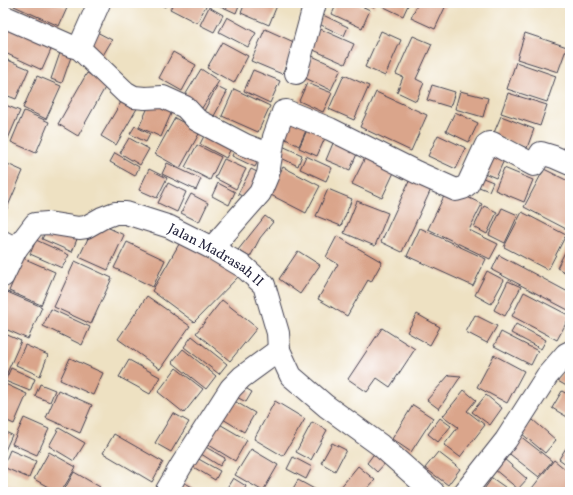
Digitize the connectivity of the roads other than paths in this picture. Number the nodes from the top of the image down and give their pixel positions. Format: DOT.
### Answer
graph roads {
  1 [pos="99,3"];
  2 [pos="315,3"];
  3 [pos="3,16"];
  4 [pos="79,48"];
  5 [pos="296,73"];
  6 [pos="271,155"];
  7 [pos="570,164"];
  8 [pos="9,245"];
  9 [pos="212,248"];
  10 [pos="3,276"];
  11 [pos="279,350"];
  12 [pos="570,352"];
  13 [pos="166,492"];
  14 [pos="433,492"];
  15 [pos="465,492"];
  1 -- 4 [label="street"];
  2 -- 5 [label="street"];
  3 -- 4 [label="street"];
  4 -- 6 [label="street"];
  6 -- 7 [label="street"];
  6 -- 9 [label="street"];
  8 -- 9 [label="street, Jalan Madrasah II"];
  8 -- 10 [label="street"];
  9 -- 11 [label="street, Jalan Madrasah II"];
  11 -- 13 [label="street"];
  11 -- 14 [label="street, Jalan Madrasah II"];
  12 -- 15 [label="street"];
}
